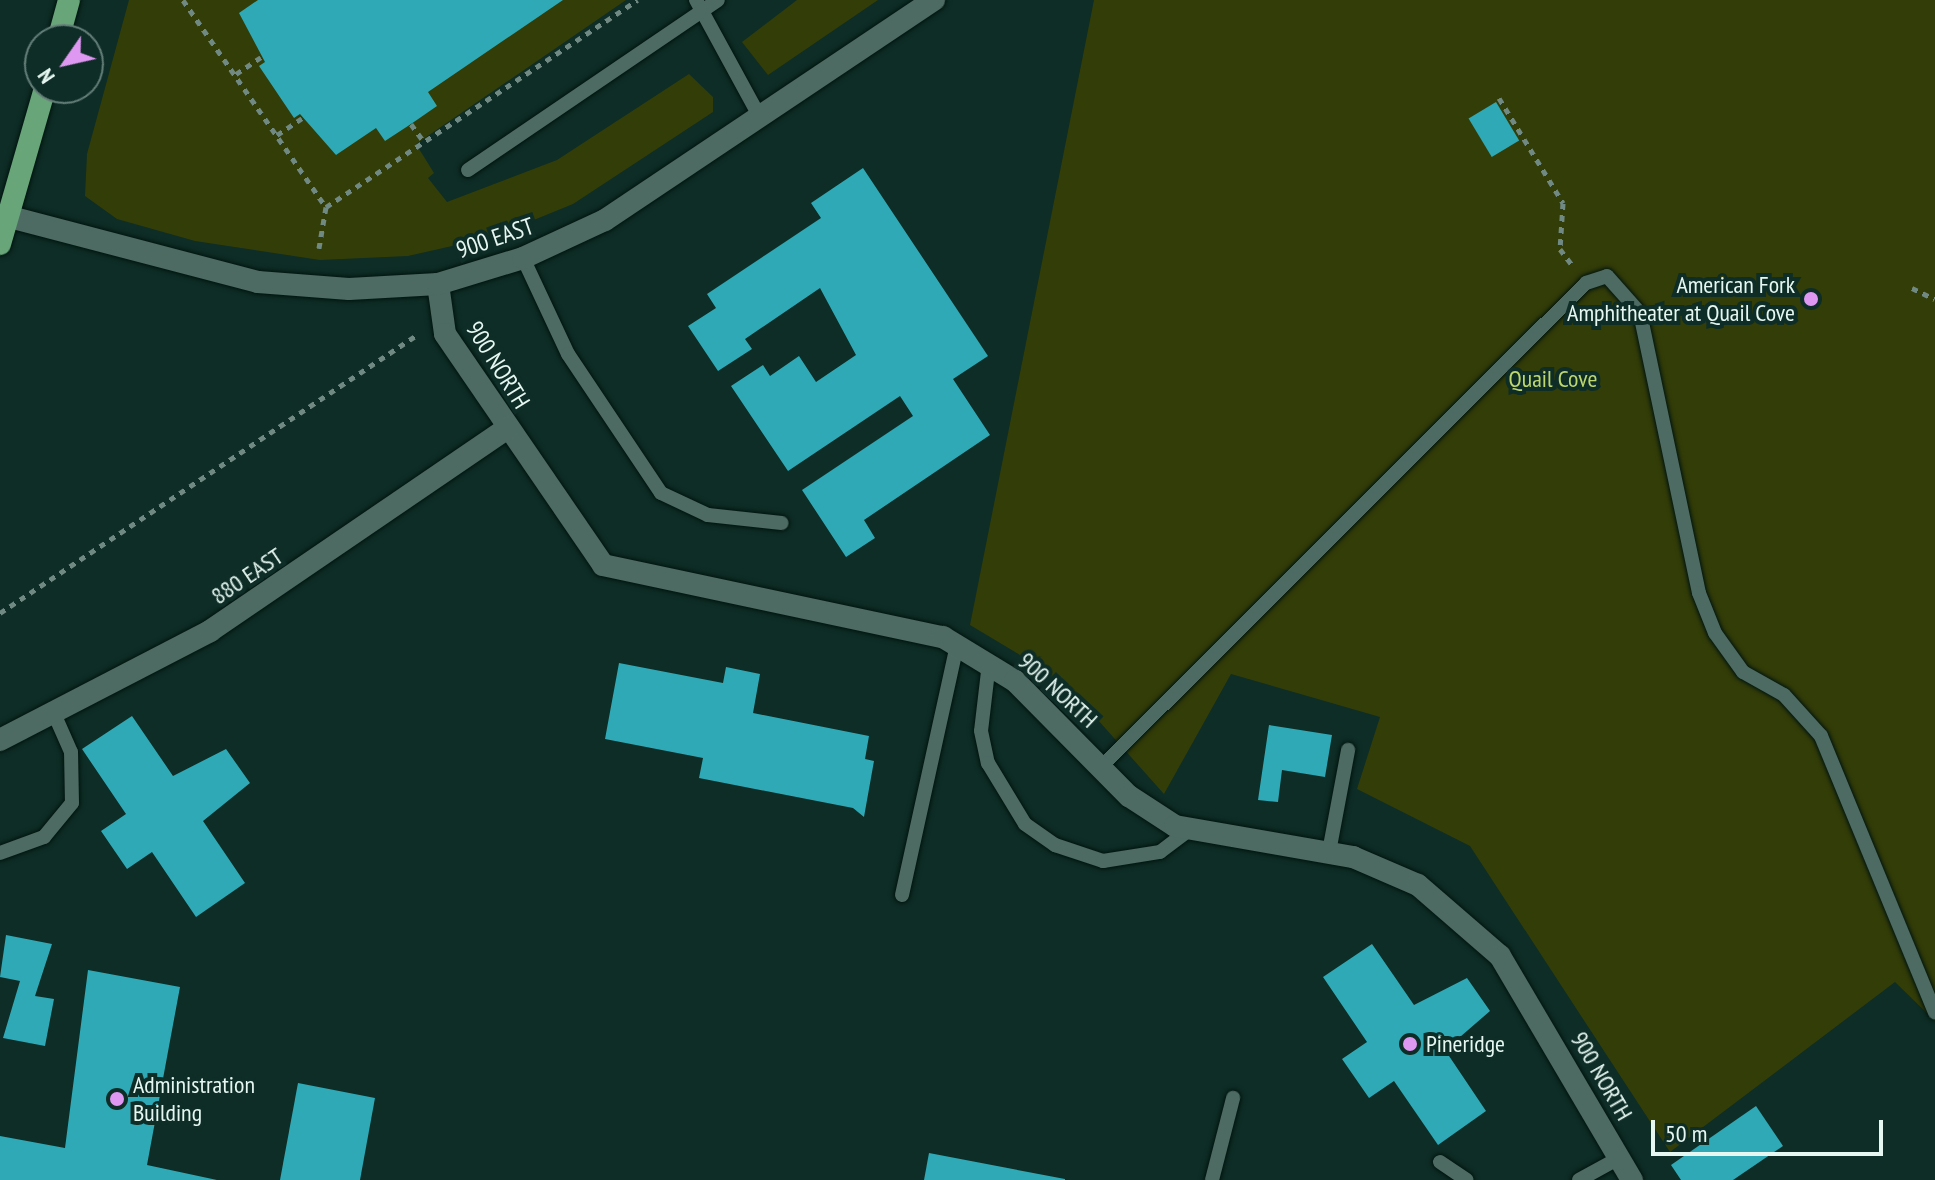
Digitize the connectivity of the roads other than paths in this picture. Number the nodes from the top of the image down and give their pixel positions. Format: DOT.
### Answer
graph roads {
  1 [pos="69,0"];
  2 [pos="718,0"];
  3 [pos="934,0"];
  4 [pos="699,5"];
  5 [pos="62,24"];
  6 [pos="40,104"];
  7 [pos="761,119"];
  8 [pos="468,170"];
  9 [pos="5,216"];
  10 [pos="0,244"];
  11 [pos="523,258"];
  12 [pos="438,284"];
  13 [pos="508,428"];
  14 [pos="782,523"];
  15 [pos="957,645"];
  16 [pos="989,663"];
  17 [pos="52,709"];
  18 [pos="0,740"];
  19 [pos="1348,750"];
  20 [pos="1101,767"];
  21 [pos="1188,831"];
  22 [pos="1329,852"];
  23 [pos="0,853"];
  24 [pos="902,895"];
  25 [pos="1935,1012"];
  26 [pos="1233,1098"];
  27 [pos="1619,1158"];
  28 [pos="1440,1162"];
  29 [pos="1212,1180"];
  30 [pos="1467,1180"];
  31 [pos="1579,1180"];
  32 [pos="1632,1180"];
  1 -- 5 [label="main road"];
  2 -- 4 [label="lane"];
  3 -- 7 [label="street, 900 EAST"];
  4 -- 7 [label="lane"];
  4 -- 8 [label="lane"];
  6 -- 9 [label="main road"];
  7 -- 11 [label="street, 900 EAST"];
  9 -- 10 [label="main road"];
  9 -- 12 [label="street, 900 EAST"];
  11 -- 12 [label="street, 900 EAST"];
  11 -- 14 [label="lane"];
  12 -- 13 [label="street, 900 NORTH"];
  13 -- 15 [label="street, 900 NORTH"];
  13 -- 17 [label="street, 880 EAST"];
  15 -- 16 [label="street, 900 NORTH"];
  15 -- 24 [label="lane"];
  16 -- 20 [label="street, 900 NORTH"];
  16 -- 21 [label="lane"];
  17 -- 18 [label="street, 880 EAST"];
  17 -- 23 [label="lane"];
  19 -- 22 [label="lane"];
  20 -- 21 [label="street, 900 NORTH"];
  20 -- 25 [label="lane"];
  21 -- 22 [label="street, 900 NORTH"];
  22 -- 27 [label="street, 900 NORTH"];
  26 -- 29 [label="lane"];
  27 -- 31 [label="lane"];
  27 -- 32 [label="street, 900 NORTH"];
  28 -- 30 [label="lane"];
}
